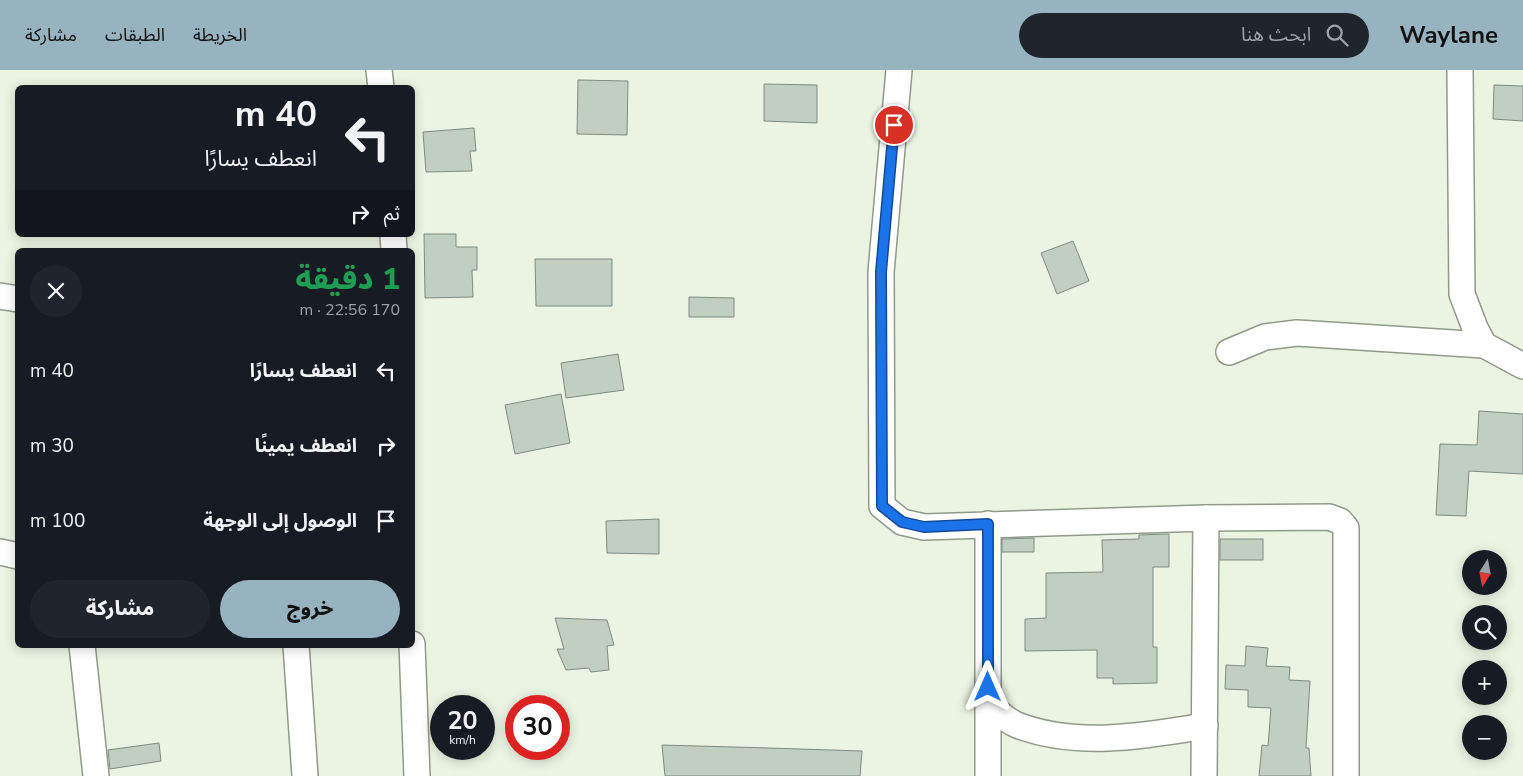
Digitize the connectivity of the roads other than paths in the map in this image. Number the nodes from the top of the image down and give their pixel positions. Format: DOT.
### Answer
graph roads {
  1 [pos="379,70"];
  2 [pos="899,70"];
  3 [pos="1460,70"];
  4 [pos="381,85"];
  5 [pos="0,296"];
  6 [pos="15,298"];
  7 [pos="1484,344"];
  8 [pos="1229,352"];
  9 [pos="1523,366"];
  10 [pos="1206,518"];
  11 [pos="988,524"];
  12 [pos="0,552"];
  13 [pos="15,555"];
  14 [pos="82,648"];
  15 [pos="296,648"];
  16 [pos="412,648"];
  17 [pos="989,705"];
  18 [pos="1205,726"];
  19 [pos="96,776"];
  20 [pos="305,776"];
  21 [pos="417,776"];
  22 [pos="988,776"];
  23 [pos="1204,776"];
  24 [pos="1346,776"];
  1 -- 4 [label="street"];
  2 -- 11 [label="street"];
  3 -- 7 [label="street"];
  5 -- 6 [label="street"];
  7 -- 8 [label="street"];
  7 -- 9 [label="street"];
  10 -- 11 [label="street"];
  10 -- 18 [label="street"];
  10 -- 24 [label="street"];
  11 -- 17 [label="street"];
  12 -- 13 [label="street"];
  14 -- 19 [label="street"];
  15 -- 20 [label="street"];
  16 -- 21 [label="street"];
  17 -- 18 [label="street"];
  17 -- 22 [label="street"];
  18 -- 23 [label="street"];
}
